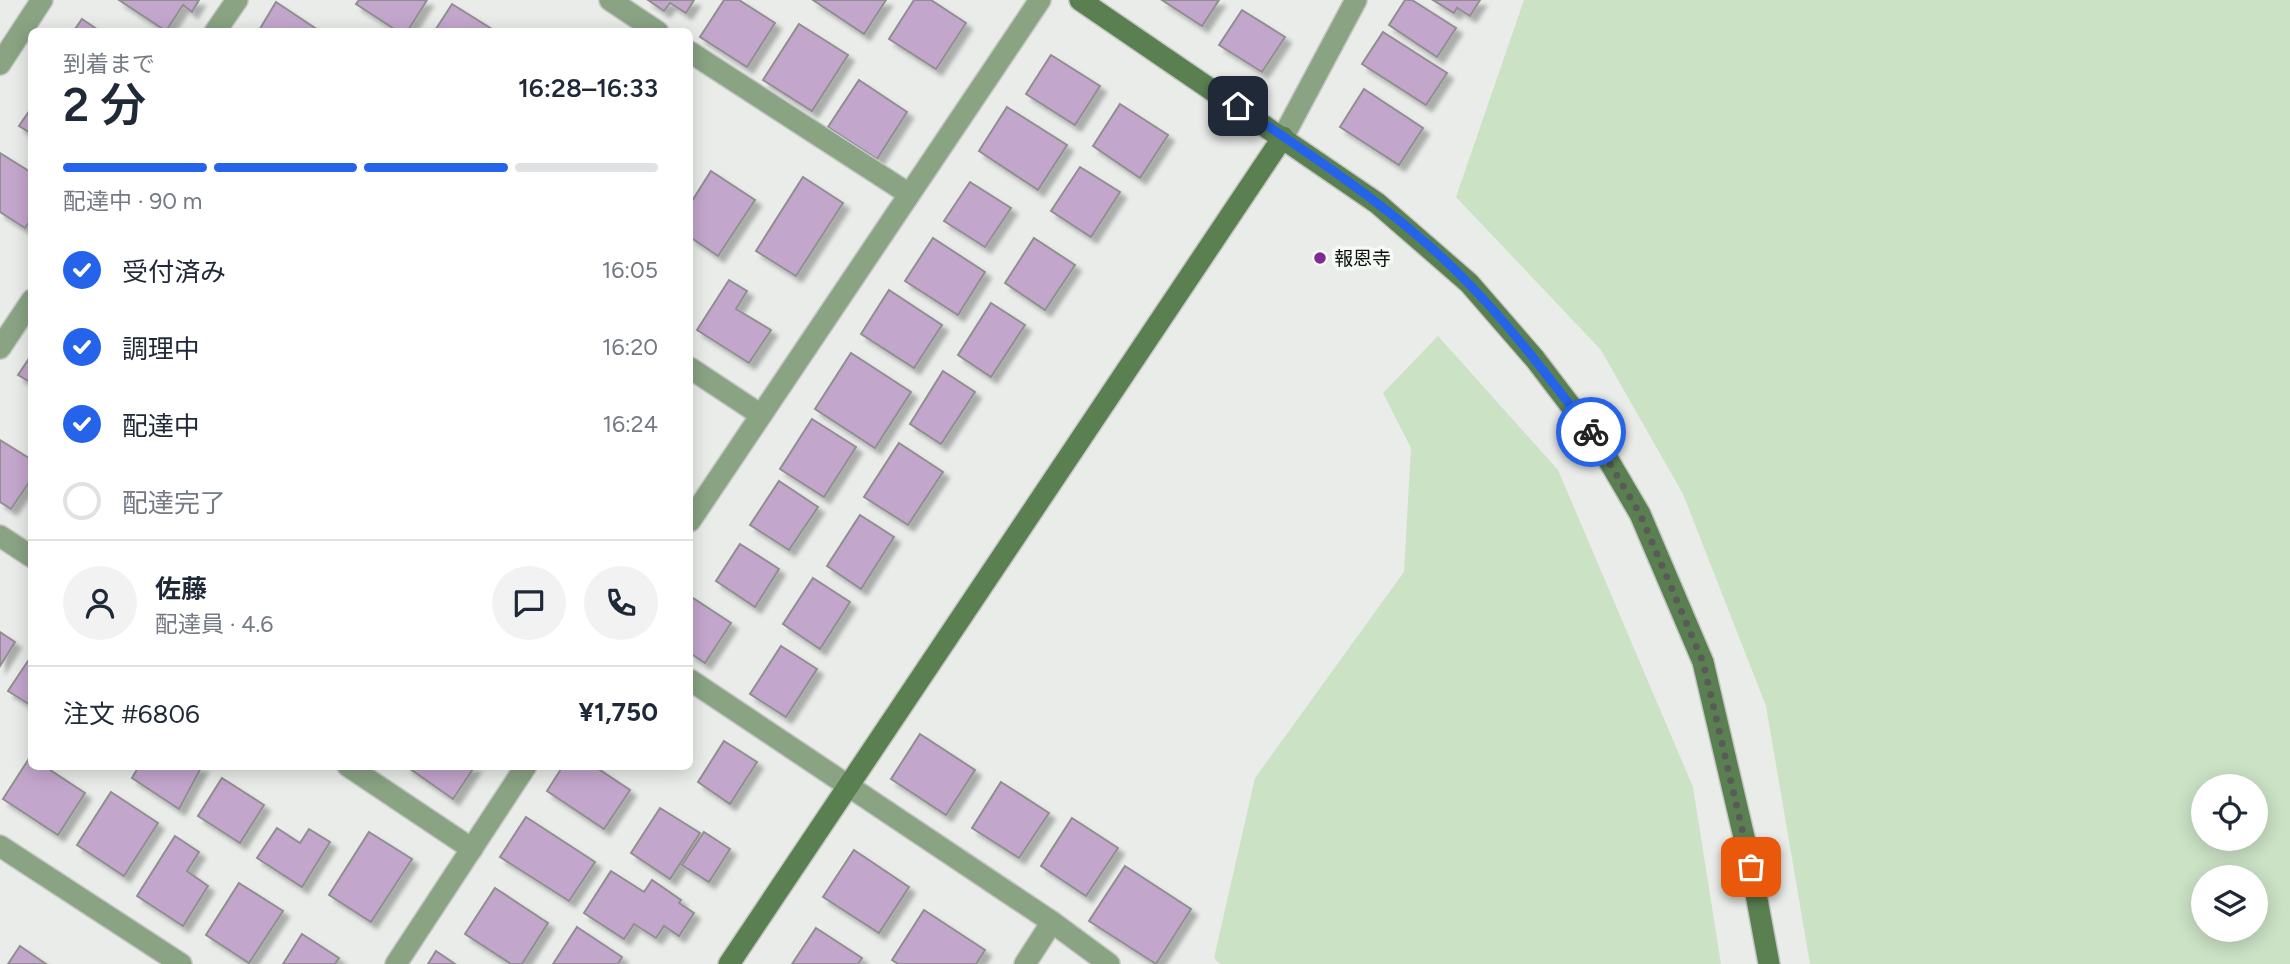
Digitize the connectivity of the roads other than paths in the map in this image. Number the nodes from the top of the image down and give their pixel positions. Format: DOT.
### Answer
graph roads {
  1 [pos="42,0"];
  2 [pos="237,0"];
  3 [pos="610,0"];
  4 [pos="1040,0"];
  5 [pos="1080,0"];
  6 [pos="1356,0"];
  7 [pos="218,28"];
  8 [pos="652,28"];
  9 [pos="693,54"];
  10 [pos="0,64"];
  11 [pos="1283,137"];
  12 [pos="909,194"];
  13 [pos="28,305"];
  14 [pos="0,348"];
  15 [pos="693,370"];
  16 [pos="761,415"];
  17 [pos="693,517"];
  18 [pos="0,536"];
  19 [pos="28,554"];
  20 [pos="693,682"];
  21 [pos="354,770"];
  22 [pos="523,770"];
  23 [pos="848,786"];
  24 [pos="0,846"];
  25 [pos="472,849"];
  26 [pos="1052,922"];
  27 [pos="181,964"];
  28 [pos="396,964"];
  29 [pos="729,964"];
  30 [pos="1025,964"];
  31 [pos="1109,964"];
  32 [pos="1769,964"];
  1 -- 10 [label="street"];
  2 -- 7 [label="street"];
  3 -- 8 [label="street"];
  4 -- 12 [label="street"];
  5 -- 11 [label="street"];
  6 -- 11 [label="street"];
  9 -- 12 [label="street"];
  11 -- 23 [label="street"];
  11 -- 32 [label="street"];
  12 -- 16 [label="street"];
  13 -- 14 [label="street"];
  15 -- 16 [label="street"];
  16 -- 17 [label="street"];
  18 -- 19 [label="street"];
  20 -- 23 [label="street"];
  21 -- 25 [label="street"];
  22 -- 25 [label="street"];
  23 -- 26 [label="street"];
  23 -- 29 [label="street"];
  24 -- 27 [label="street"];
  25 -- 28 [label="street"];
  26 -- 30 [label="street"];
  26 -- 31 [label="street"];
}
